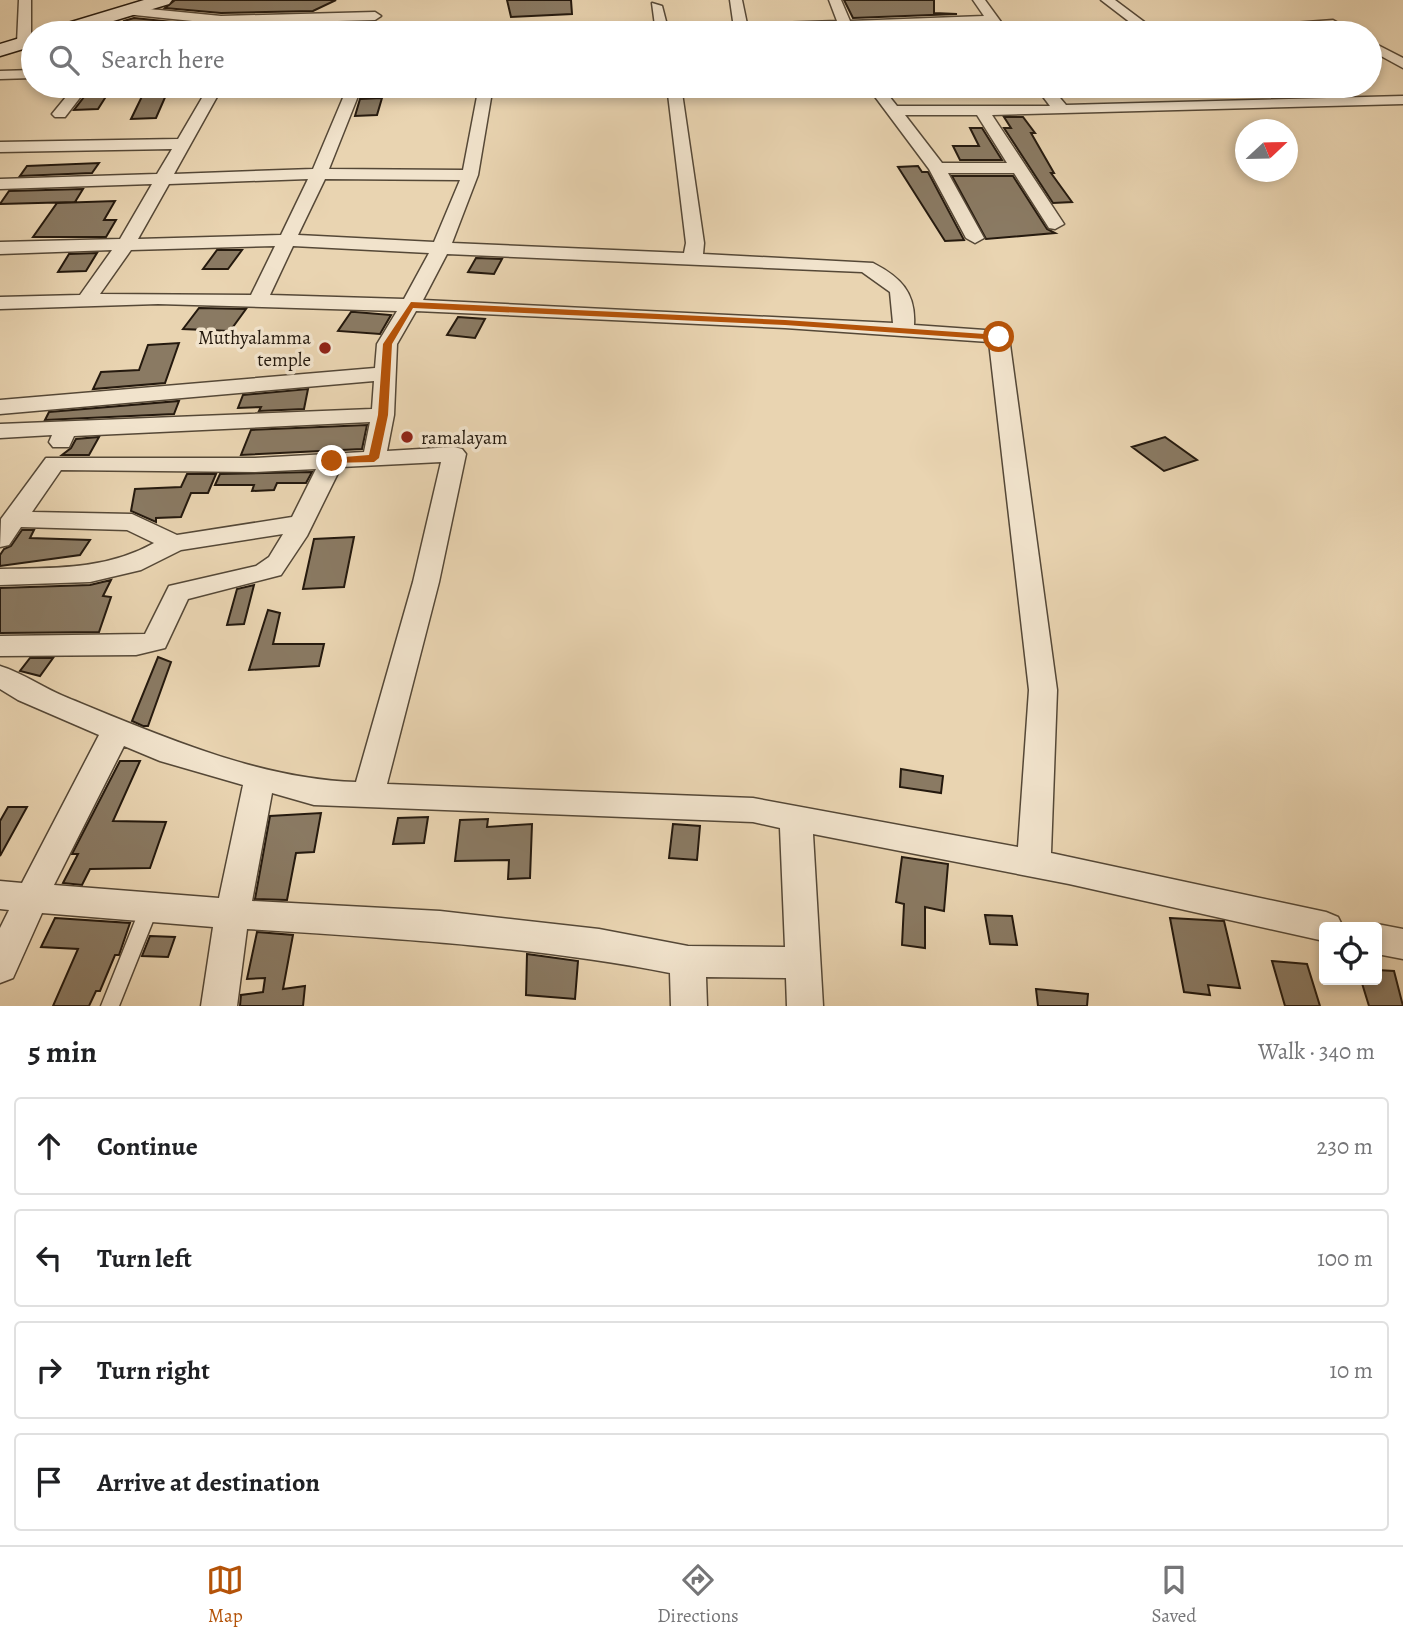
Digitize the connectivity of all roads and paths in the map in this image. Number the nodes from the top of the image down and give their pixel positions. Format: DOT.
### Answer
graph roads {
  1 [pos="25,0"];
  2 [pos="163,0"];
  3 [pos="736,0"];
  4 [pos="835,0"];
  5 [pos="979,0"];
  6 [pos="1107,0"];
  7 [pos="279,5"];
  8 [pos="656,6"];
  9 [pos="129,11"];
  10 [pos="245,19"];
  11 [pos="991,20"];
  12 [pos="27,21"];
  13 [pos="95,21"];
  14 [pos="376,21"];
  15 [pos="660,21"];
  16 [pos="740,21"];
  17 [pos="843,21"];
  18 [pos="975,21"];
  19 [pos="1136,21"];
  20 [pos="21,43"];
  21 [pos="1,49"];
  22 [pos="1382,52"];
  23 [pos="1403,64"];
  24 [pos="21,74"];
  25 [pos="0,75"];
  26 [pos="73,98"];
  27 [pos="209,98"];
  28 [pos="350,98"];
  29 [pos="484,98"];
  30 [pos="676,98"];
  31 [pos="882,98"];
  32 [pos="1052,98"];
  33 [pos="1230,98"];
  34 [pos="1403,100"];
  35 [pos="1239,105"];
  36 [pos="1062,110"];
  37 [pos="891,111"];
  38 [pos="982,111"];
  39 [pos="60,114"];
  40 [pos="183,144"];
  41 [pos="0,147"];
  42 [pos="937,168"];
  43 [pos="1018,168"];
  44 [pos="319,174"];
  45 [pos="470,175"];
  46 [pos="161,178"];
  47 [pos="0,184"];
  48 [pos="1055,224"];
  49 [pos="975,239"];
  50 [pos="287,240"];
  51 [pos="127,242"];
  52 [pos="0,248"];
  53 [pos="441,248"];
  54 [pos="693,259"];
  55 [pos="87,298"];
  56 [pos="258,300"];
  57 [pos="0,303"];
  58 [pos="411,305"];
  59 [pos="903,331"];
  60 [pos="385,374"];
  61 [pos="0,407"];
  62 [pos="383,415"];
  63 [pos="65,430"];
  64 [pos="0,431"];
  65 [pos="374,458"];
  66 [pos="332,461"];
  67 [pos="54,463"];
  68 [pos="298,524"];
  69 [pos="7,529"];
  70 [pos="174,543"];
  71 [pos="0,577"];
  72 [pos="0,646"];
  73 [pos="0,676"];
  74 [pos="117,730"];
  75 [pos="260,777"];
  76 [pos="368,795"];
  77 [pos="796,817"];
  78 [pos="1034,863"];
  79 [pos="15,897"];
  80 [pos="151,905"];
  81 [pos="233,914"];
  82 [pos="1319,925"];
  83 [pos="1382,940"];
  84 [pos="1403,944"];
  85 [pos="688,961"];
  86 [pos="804,963"];
  87 [pos="0,967"];
  88 [pos="110,1006"];
  89 [pos="219,1006"];
  90 [pos="689,1006"];
  91 [pos="805,1006"];
  1 -- 12 [label="street"];
  2 -- 9 [label="main road"];
  3 -- 16 [label="street"];
  4 -- 17 [label="street"];
  5 -- 11 [label="street"];
  6 -- 19 [label="street"];
  7 -- 10 [label="street"];
  8 -- 15 [label="street"];
  9 -- 10 [label="street"];
  9 -- 13 [label="main road"];
  10 -- 14 [label="street"];
  11 -- 18 [label="street"];
  20 -- 21 [label="main road"];
  22 -- 23 [label="street"];
  24 -- 25 [label="street"];
  26 -- 39 [label="street"];
  27 -- 40 [label="street"];
  28 -- 44 [label="street"];
  29 -- 45 [label="street"];
  30 -- 54 [label="street"];
  31 -- 37 [label="street"];
  32 -- 36 [label="street"];
  33 -- 35 [label="street"];
  34 -- 35 [label="street"];
  35 -- 36 [label="street"];
  36 -- 38 [label="street"];
  37 -- 38 [label="street"];
  37 -- 42 [label="street"];
  38 -- 43 [label="street"];
  40 -- 41 [label="street"];
  40 -- 46 [label="street"];
  42 -- 43 [label="street"];
  42 -- 49 [label="street"];
  43 -- 48 [label="street"];
  44 -- 45 [label="street"];
  44 -- 46 [label="street"];
  44 -- 50 [label="street"];
  45 -- 53 [label="street"];
  46 -- 47 [label="street"];
  46 -- 51 [label="street"];
  50 -- 51 [label="street"];
  50 -- 53 [label="street"];
  50 -- 56 [label="street"];
  51 -- 52 [label="street"];
  51 -- 55 [label="street"];
  53 -- 54 [label="street"];
  53 -- 58 [label="street"];
  54 -- 59 [label="street"];
  55 -- 56 [label="street"];
  55 -- 57 [label="street"];
  56 -- 58 [label="street"];
  58 -- 59 [label="street"];
  58 -- 60 [label="street"];
  59 -- 78 [label="street"];
  60 -- 61 [label="street"];
  60 -- 62 [label="street"];
  62 -- 63 [label="street"];
  62 -- 65 [label="street"];
  63 -- 64 [label="street"];
  63 -- 67 [label="street"];
  65 -- 66 [label="street"];
  65 -- 76 [label="street"];
  66 -- 67 [label="street"];
  66 -- 68 [label="street"];
  67 -- 69 [label="street"];
  68 -- 70 [label="street"];
  68 -- 72 [label="street"];
  69 -- 70 [label="street"];
  70 -- 71 [label="street"];
  73 -- 74 [label="street"];
  74 -- 75 [label="street"];
  74 -- 79 [label="street"];
  75 -- 76 [label="street"];
  75 -- 81 [label="street"];
  76 -- 77 [label="street"];
  77 -- 78 [label="street"];
  77 -- 86 [label="street"];
  78 -- 82 [label="street"];
  79 -- 80 [label="street"];
  79 -- 87 [label="street"];
  80 -- 81 [label="street"];
  80 -- 88 [label="lane"];
  81 -- 85 [label="street"];
  81 -- 89 [label="street"];
  83 -- 84 [label="street"];
  85 -- 86 [label="street"];
  85 -- 90 [label="street"];
  86 -- 91 [label="street"];
}
